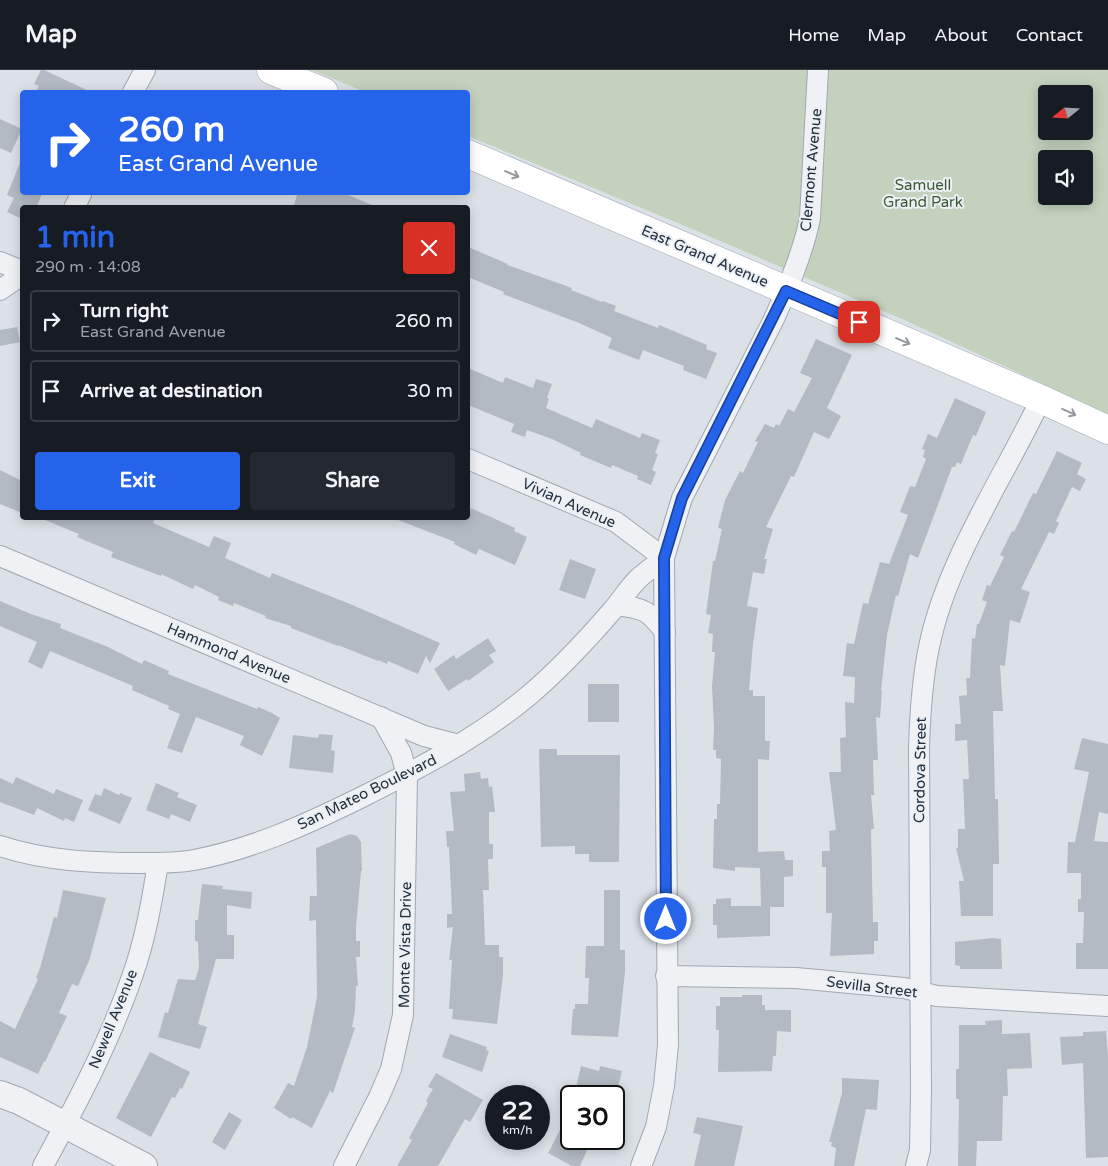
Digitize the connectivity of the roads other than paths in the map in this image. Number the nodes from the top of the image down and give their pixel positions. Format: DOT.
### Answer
graph roads {
  1 [pos="145,70"];
  2 [pos="271,70"];
  3 [pos="818,70"];
  4 [pos="134,90"];
  5 [pos="319,90"];
  6 [pos="470,155"];
  7 [pos="0,262"];
  8 [pos="20,270"];
  9 [pos="20,276"];
  10 [pos="0,290"];
  11 [pos="786,291"];
  12 [pos="1041,398"];
  13 [pos="1108,430"];
  14 [pos="470,460"];
  15 [pos="0,556"];
  16 [pos="664,558"];
  17 [pos="618,605"];
  18 [pos="665,632"];
  19 [pos="381,717"];
  20 [pos="459,745"];
  21 [pos="407,775"];
  22 [pos="0,846"];
  23 [pos="158,863"];
  24 [pos="666,976"];
  25 [pos="920,992"];
  26 [pos="1108,1006"];
  27 [pos="0,1094"];
  28 [pos="65,1125"];
  29 [pos="43,1166"];
  30 [pos="144,1166"];
  31 [pos="344,1166"];
  32 [pos="641,1166"];
  33 [pos="916,1166"];
  1 -- 4 [label="street"];
  2 -- 5 [label="main road"];
  3 -- 11 [label="street, Clermont Avenue"];
  6 -- 11 [label="main road, East Grand Avenue, one-way"];
  7 -- 8 [label="street"];
  9 -- 10 [label="street"];
  11 -- 12 [label="main road, East Grand Avenue, one-way"];
  11 -- 16 [label="street, Clermont Avenue"];
  12 -- 13 [label="main road, East Grand Avenue, one-way"];
  12 -- 25 [label="street, Cordova Street"];
  14 -- 16 [label="street, Vivian Avenue"];
  15 -- 19 [label="street, Hammond Avenue"];
  16 -- 17 [label="street, San Mateo Boulevard"];
  16 -- 18 [label="street, Clermont Avenue"];
  17 -- 18 [label="street"];
  17 -- 20 [label="street, San Mateo Boulevard"];
  18 -- 24 [label="street, Clermont Avenue"];
  19 -- 20 [label="street, Hammond Avenue"];
  19 -- 21 [label="street, Monte Vista Drive"];
  20 -- 21 [label="street, San Mateo Boulevard"];
  21 -- 23 [label="street, San Mateo Boulevard"];
  21 -- 31 [label="street, Monte Vista Drive"];
  22 -- 23 [label="street, San Mateo Boulevard"];
  23 -- 28 [label="street, Newell Avenue"];
  24 -- 25 [label="street, Sevilla Street"];
  24 -- 32 [label="street, Clermont Avenue"];
  25 -- 26 [label="street, Sevilla Street"];
  25 -- 33 [label="street, Cordova Street"];
  27 -- 28 [label="street"];
  28 -- 29 [label="street, Newell Avenue"];
  28 -- 30 [label="street"];
}
